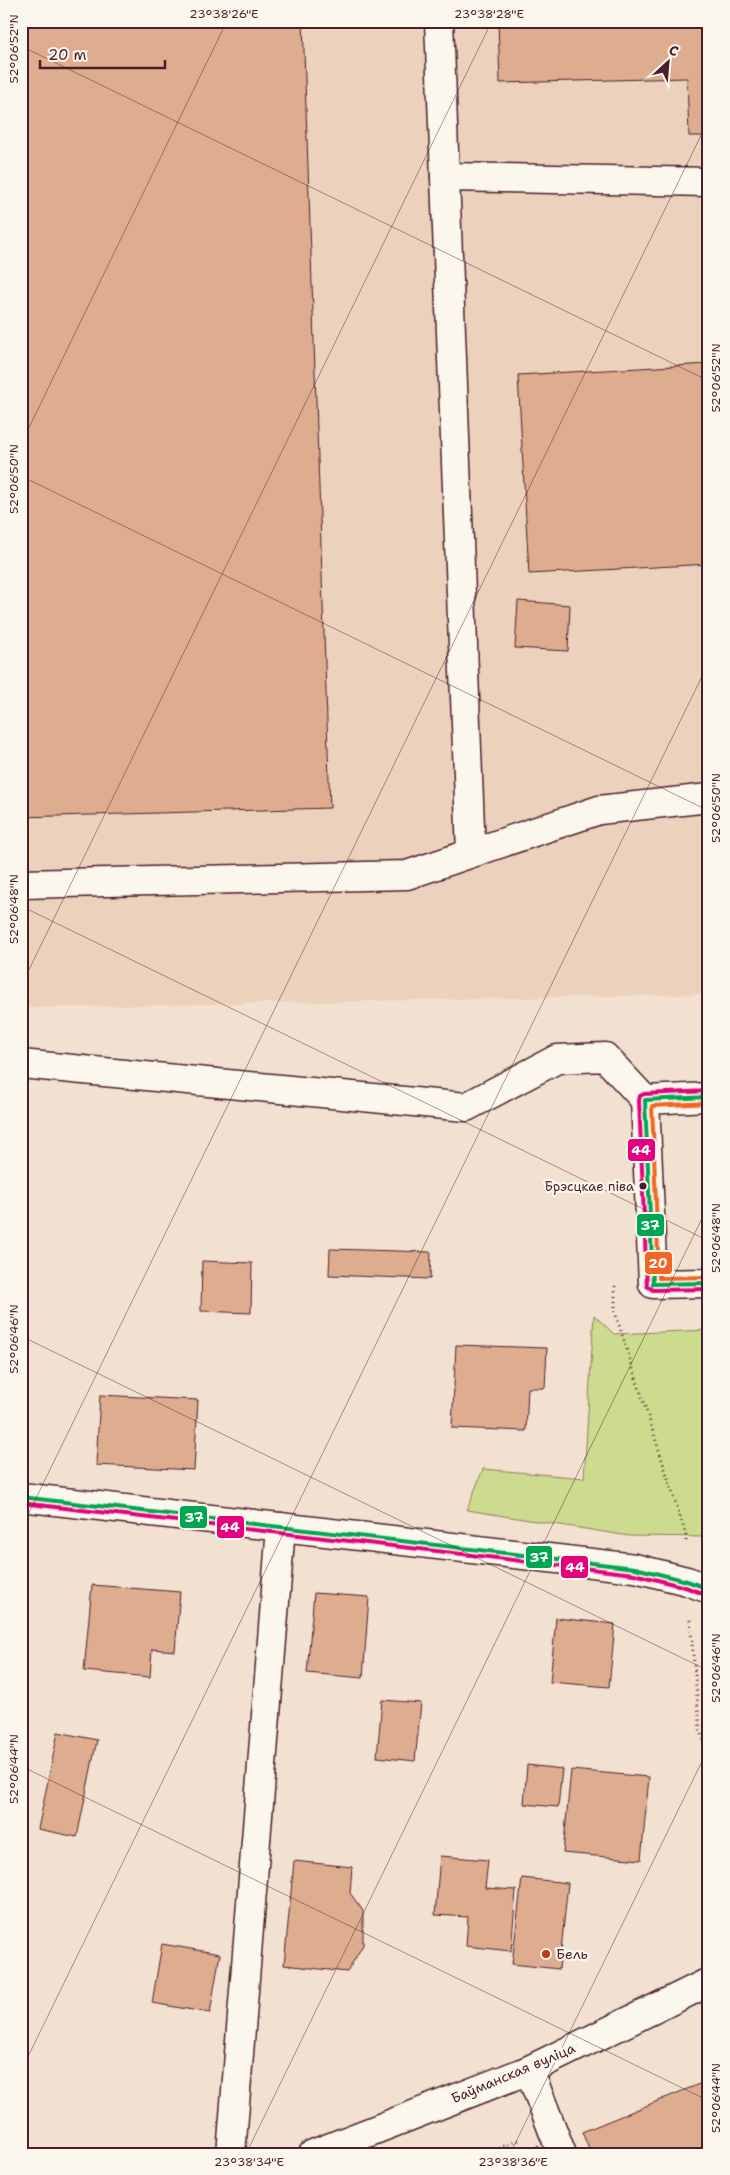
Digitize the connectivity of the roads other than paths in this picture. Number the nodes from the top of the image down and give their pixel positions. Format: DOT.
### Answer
graph roads {
  1 [pos="439,21"];
  2 [pos="445,178"];
  3 [pos="709,182"];
  4 [pos="709,798"];
  5 [pos="471,853"];
  6 [pos="21,884"];
  7 [pos="21,1064"];
  8 [pos="709,1098"];
  9 [pos="645,1100"];
  10 [pos="709,1283"];
  11 [pos="21,1497"];
  12 [pos="281,1526"];
  13 [pos="698,1585"];
  14 [pos="709,1982"];
  15 [pos="529,2070"];
  16 [pos="231,2154"];
  17 [pos="314,2154"];
  18 [pos="562,2154"];
  1 -- 2 [label="street"];
  2 -- 3 [label="street"];
  2 -- 5 [label="street"];
  4 -- 5 [label="street"];
  5 -- 6 [label="street"];
  7 -- 9 [label="street"];
  8 -- 9 [label="street"];
  9 -- 10 [label="street"];
  11 -- 12 [label="street"];
  12 -- 13 [label="street"];
  12 -- 16 [label="street"];
  14 -- 15 [label="street, Баўманская вуліца"];
  15 -- 17 [label="street, Баўманская вуліца"];
  15 -- 18 [label="street"];
}
